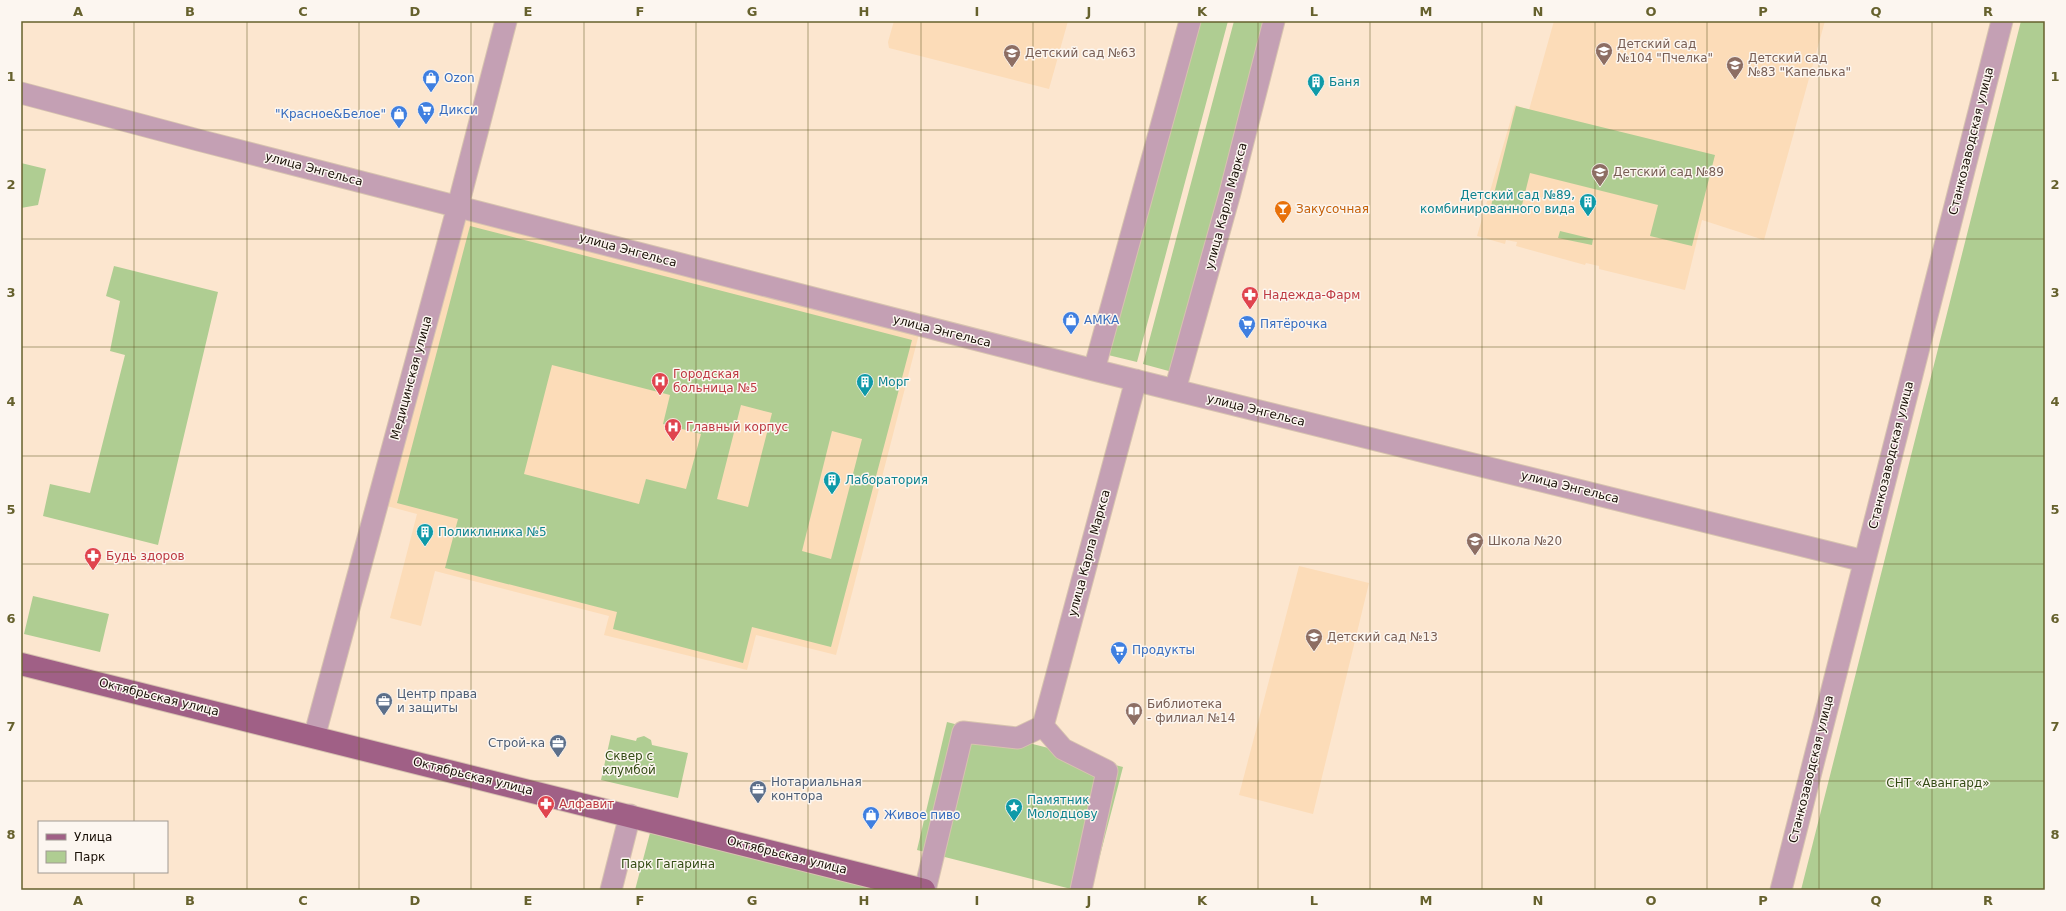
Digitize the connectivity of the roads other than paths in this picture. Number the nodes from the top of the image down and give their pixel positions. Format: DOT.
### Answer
graph roads {
  1 [pos="506,21"];
  2 [pos="1190,21"];
  3 [pos="1274,21"];
  4 [pos="2002,21"];
  5 [pos="21,93"];
  6 [pos="458,206"];
  7 [pos="1094,370"];
  8 [pos="1136,380"];
  9 [pos="1175,390"];
  10 [pos="1864,561"];
  11 [pos="21,664"];
  12 [pos="1043,726"];
  13 [pos="315,734"];
  14 [pos="630,815"];
  15 [pos="611,890"];
  16 [pos="925,890"];
  17 [pos="1081,890"];
  18 [pos="1780,890"];
  1 -- 6 [label="street, Медицинская улица"];
  2 -- 7 [label="street"];
  3 -- 9 [label="street, улица Карла Маркса"];
  4 -- 10 [label="street, Станкозаводская улица"];
  5 -- 6 [label="street, улица Энгельса"];
  6 -- 7 [label="street, улица Энгельса"];
  6 -- 13 [label="street, Медицинская улица"];
  7 -- 8 [label="street, улица Энгельса"];
  8 -- 9 [label="street, улица Энгельса"];
  8 -- 12 [label="street, улица Карла Маркса"];
  9 -- 10 [label="street, улица Энгельса"];
  10 -- 18 [label="street, Станкозаводская улица"];
  11 -- 13 [label="main road, Октябрьская улица"];
  12 -- 16 [label="street"];
  12 -- 17 [label="street"];
  13 -- 14 [label="main road, Октябрьская улица"];
  14 -- 15 [label="street"];
  14 -- 16 [label="main road, Октябрьская улица"];
}
